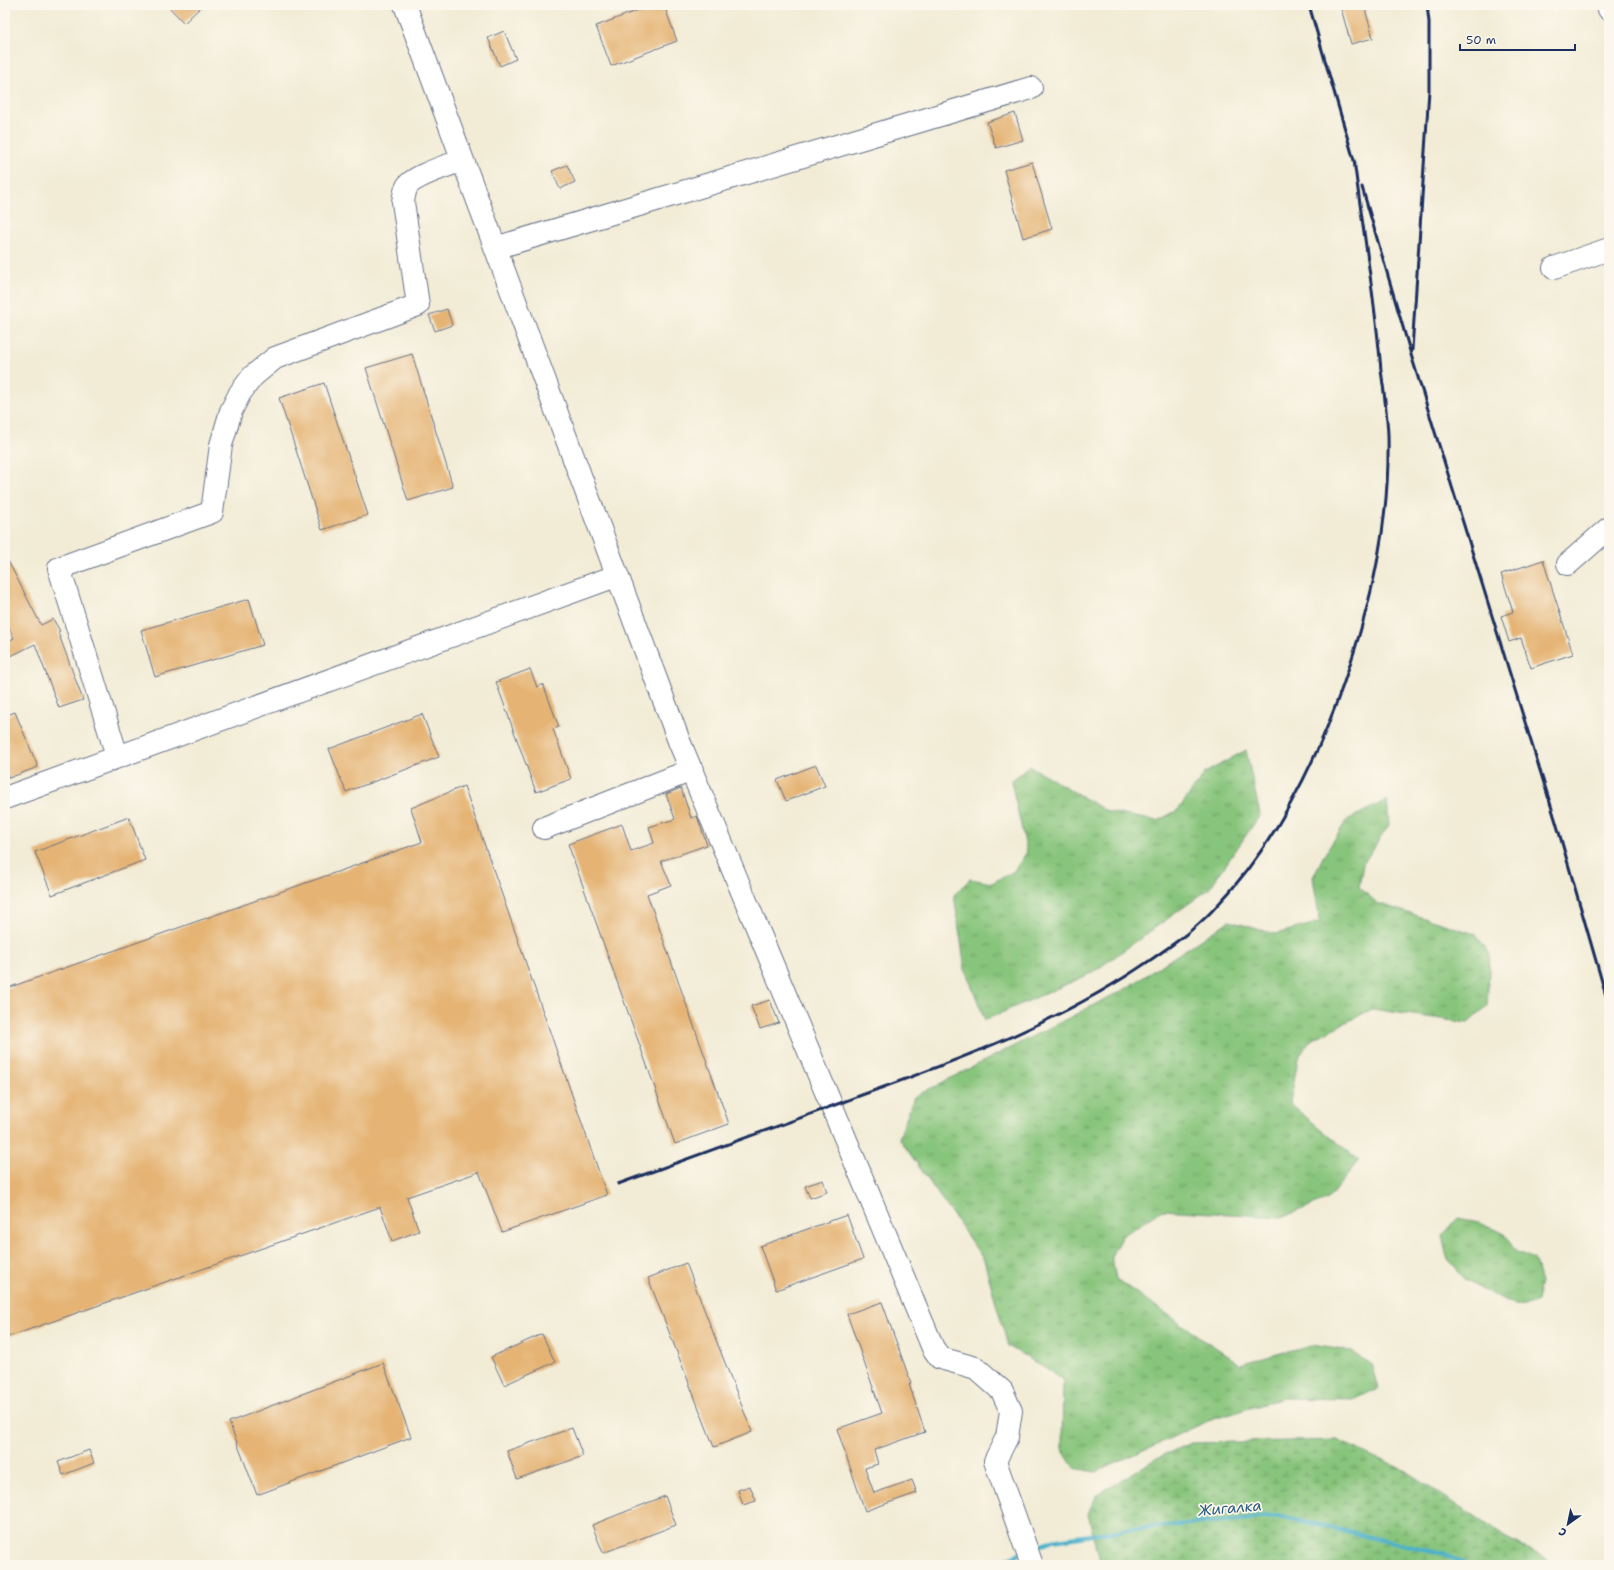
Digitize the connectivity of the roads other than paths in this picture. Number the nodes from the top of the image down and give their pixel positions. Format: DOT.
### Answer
graph roads {
  1 [pos="405,5"];
  2 [pos="1608,5"];
  3 [pos="1609,9"];
  4 [pos="1031,88"];
  5 [pos="462,160"];
  6 [pos="495,248"];
  7 [pos="1609,249"];
  8 [pos="1554,268"];
  9 [pos="1609,528"];
  10 [pos="1568,564"];
  11 [pos="616,576"];
  12 [pos="117,756"];
  13 [pos="692,770"];
  14 [pos="5,798"];
  15 [pos="544,828"];
  16 [pos="1032,1565"];
  1 -- 5 [label="street"];
  2 -- 3 [label="street"];
  4 -- 6 [label="street"];
  5 -- 6 [label="street"];
  5 -- 12 [label="street"];
  6 -- 11 [label="street"];
  7 -- 8 [label="street"];
  9 -- 10 [label="street"];
  11 -- 12 [label="street"];
  11 -- 13 [label="street"];
  12 -- 14 [label="street"];
  13 -- 15 [label="street"];
  13 -- 16 [label="street"];
}
